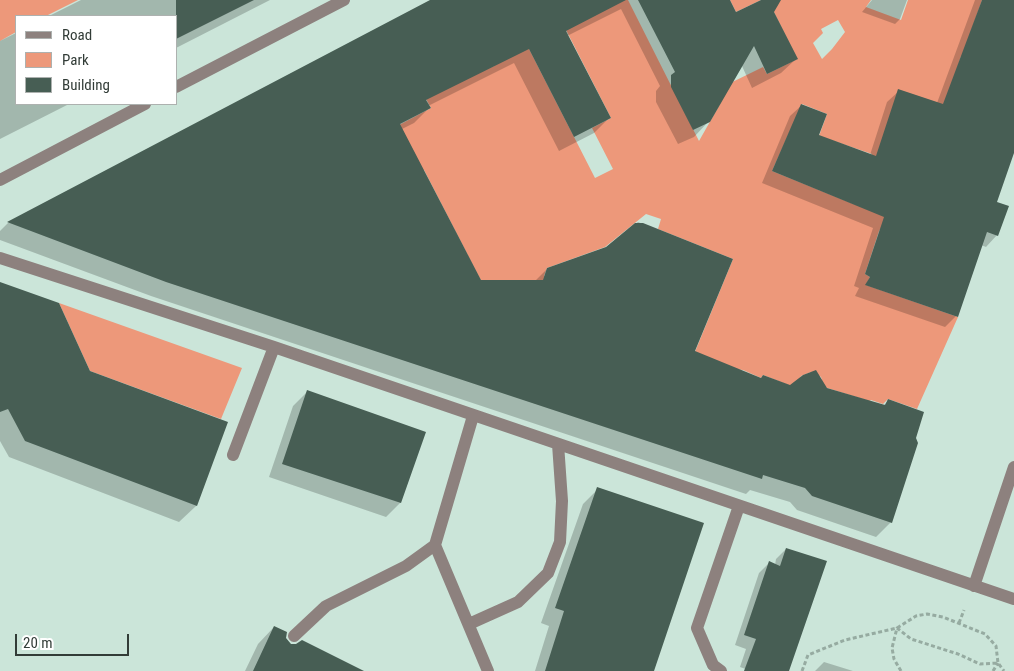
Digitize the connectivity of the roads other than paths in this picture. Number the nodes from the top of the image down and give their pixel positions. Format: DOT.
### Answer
graph roads {
  1 [pos="344,0"];
  2 [pos="178,86"];
  3 [pos="143,105"];
  4 [pos="0,180"];
  5 [pos="0,258"];
  6 [pos="274,347"];
  7 [pos="473,416"];
  8 [pos="558,444"];
  9 [pos="233,455"];
  10 [pos="1014,467"];
  11 [pos="739,506"];
  12 [pos="435,545"];
  13 [pos="974,586"];
  14 [pos="1014,599"];
  15 [pos="469,624"];
  16 [pos="294,636"];
  17 [pos="488,671"];
  18 [pos="721,671"];
  1 -- 2 [label="street"];
  3 -- 4 [label="street"];
  5 -- 6 [label="street"];
  6 -- 7 [label="street"];
  6 -- 9 [label="street"];
  7 -- 8 [label="street"];
  7 -- 12 [label="street"];
  8 -- 11 [label="street"];
  8 -- 15 [label="street"];
  10 -- 13 [label="street"];
  11 -- 13 [label="street"];
  11 -- 18 [label="street"];
  12 -- 15 [label="street"];
  12 -- 16 [label="street"];
  13 -- 14 [label="street"];
  15 -- 17 [label="street"];
}
